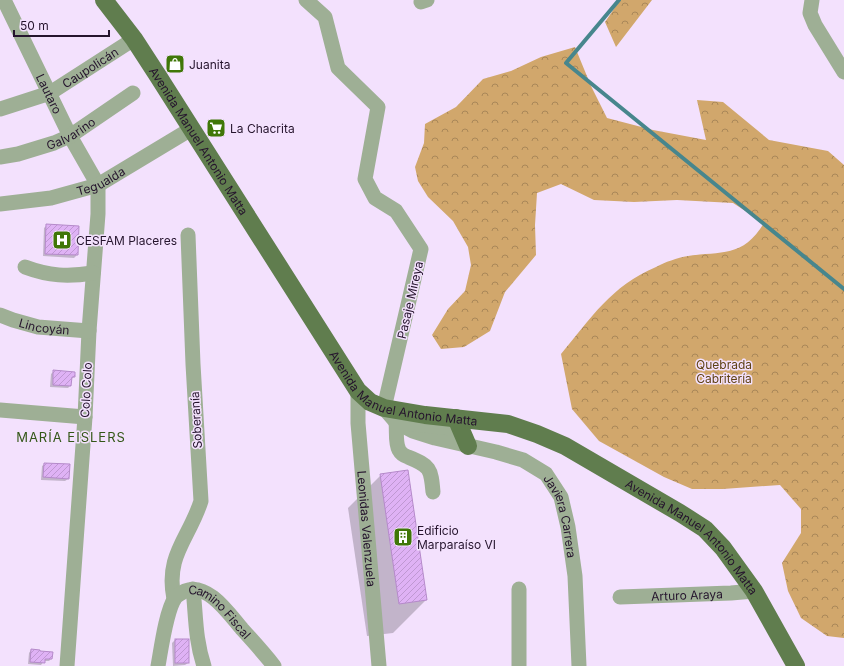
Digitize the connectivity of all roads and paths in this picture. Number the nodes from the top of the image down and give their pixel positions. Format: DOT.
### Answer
graph roads {
  1 [pos="4,0"];
  2 [pos="104,0"];
  3 [pos="306,0"];
  4 [pos="809,4"];
  5 [pos="134,39"];
  6 [pos="844,72"];
  7 [pos="50,93"];
  8 [pos="133,93"];
  9 [pos="0,109"];
  10 [pos="191,129"];
  11 [pos="70,136"];
  12 [pos="0,157"];
  13 [pos="98,185"];
  14 [pos="0,204"];
  15 [pos="188,235"];
  16 [pos="25,267"];
  17 [pos="93,273"];
  18 [pos="0,315"];
  19 [pos="89,331"];
  20 [pos="358,391"];
  21 [pos="384,408"];
  22 [pos="0,410"];
  23 [pos="85,417"];
  24 [pos="396,422"];
  25 [pos="459,424"];
  26 [pos="468,446"];
  27 [pos="433,492"];
  28 [pos="193,589"];
  29 [pos="520,589"];
  30 [pos="754,591"];
  31 [pos="620,597"];
  32 [pos="174,599"];
  33 [pos="66,666"];
  34 [pos="158,666"];
  35 [pos="204,666"];
  36 [pos="274,666"];
  37 [pos="379,666"];
  38 [pos="519,666"];
  39 [pos="579,666"];
  40 [pos="796,666"];
  1 -- 7 [label="street, Lautaro"];
  2 -- 5 [label="main road, Avenida Manuel Antonio Matta"];
  3 -- 21 [label="street, Pasaje Mireya"];
  4 -- 6 [label="street"];
  5 -- 7 [label="street, Caupolicán"];
  5 -- 10 [label="main road, Avenida Manuel Antonio Matta"];
  7 -- 9 [label="street, Caupolicán"];
  7 -- 11 [label="street, Lautaro"];
  8 -- 11 [label="street, Galvarino"];
  10 -- 13 [label="street, Tegualda"];
  10 -- 20 [label="main road, Avenida Manuel Antonio Matta"];
  11 -- 12 [label="street, Galvarino"];
  11 -- 13 [label="street, Lautaro"];
  13 -- 14 [label="street, Tegualda"];
  13 -- 17 [label="street, Colo Colo"];
  15 -- 32 [label="street, Soberanía"];
  16 -- 17 [label="street"];
  17 -- 19 [label="street, Colo Colo"];
  18 -- 19 [label="street, Lincoyán"];
  19 -- 23 [label="street, Colo Colo"];
  20 -- 21 [label="main road, Avenida Manuel Antonio Matta"];
  20 -- 37 [label="street, Leonidas Valenzuela"];
  21 -- 24 [label="street, Javiera Carrera"];
  21 -- 25 [label="main road, Avenida Manuel Antonio Matta"];
  22 -- 23 [label="street"];
  23 -- 33 [label="street, Colo Colo"];
  24 -- 25 [label="street"];
  24 -- 26 [label="street, Javiera Carrera"];
  24 -- 27 [label="street"];
  25 -- 26 [label="main road"];
  25 -- 30 [label="main road, Avenida Manuel Antonio Matta"];
  26 -- 39 [label="street, Javiera Carrera"];
  28 -- 32 [label="street, Camino Fiscal"];
  28 -- 35 [label="street"];
  28 -- 36 [label="street, Camino Fiscal"];
  29 -- 38 [label="street"];
  30 -- 31 [label="street, Arturo Araya"];
  30 -- 40 [label="main road, Avenida Manuel Antonio Matta"];
  32 -- 34 [label="street, Camino Fiscal"];
}
